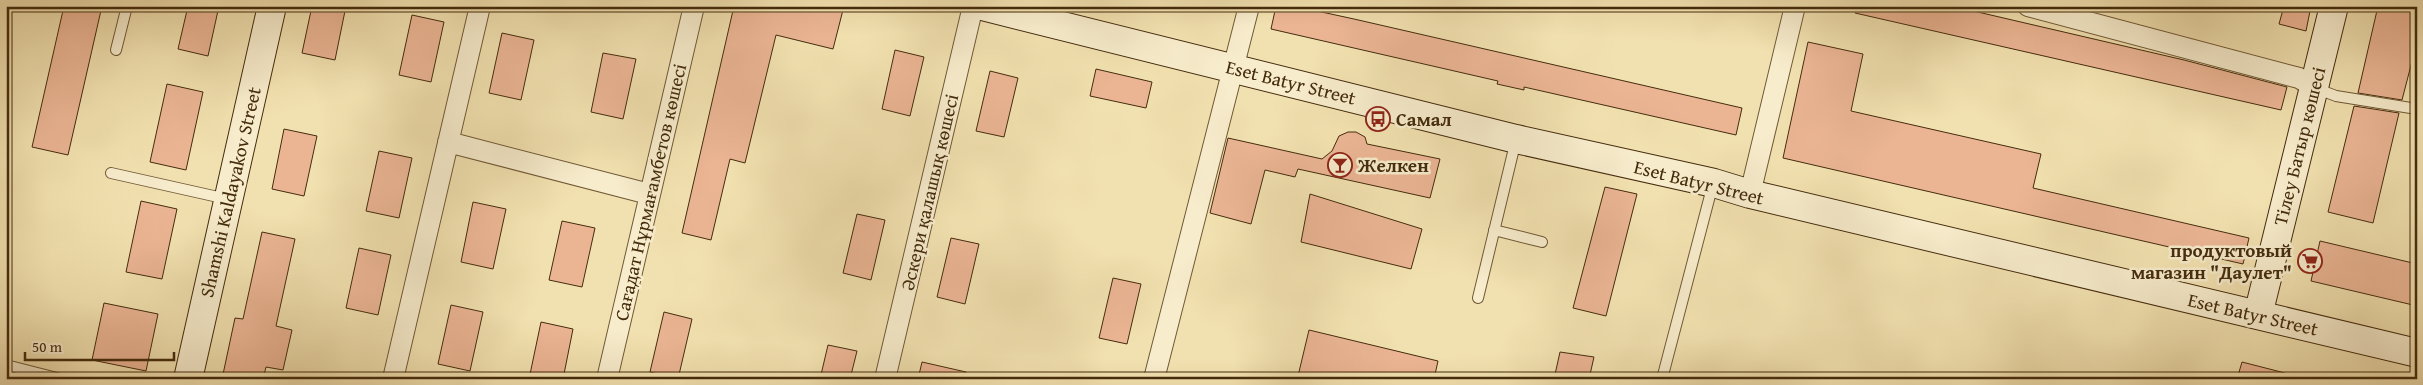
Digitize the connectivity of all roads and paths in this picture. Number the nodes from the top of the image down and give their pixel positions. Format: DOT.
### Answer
graph roads {
  1 [pos="126,6"];
  2 [pos="272,6"];
  3 [pos="480,6"];
  4 [pos="694,6"];
  5 [pos="973,6"];
  6 [pos="982,6"];
  7 [pos="1249,6"];
  8 [pos="1795,6"];
  9 [pos="2028,6"];
  10 [pos="2334,6"];
  11 [pos="116,50"];
  12 [pos="1234,68"];
  13 [pos="2314,87"];
  14 [pos="2417,110"];
  15 [pos="1516,140"];
  16 [pos="448,142"];
  17 [pos="111,173"];
  18 [pos="1714,184"];
  19 [pos="649,194"];
  20 [pos="1750,194"];
  21 [pos="228,199"];
  22 [pos="1494,230"];
  23 [pos="1542,242"];
  24 [pos="1478,298"];
  25 [pos="2258,315"];
  26 [pos="2417,353"];
  27 [pos="6,365"];
  28 [pos="61,379"];
  29 [pos="188,379"];
  30 [pos="393,379"];
  31 [pos="607,379"];
  32 [pos="885,379"];
  33 [pos="1154,379"];
  34 [pos="1662,379"];
  1 -- 11 [label="lane"];
  2 -- 21 [label="street, Shamshi Kaldayakov Street"];
  3 -- 16 [label="street"];
  4 -- 19 [label="street, Сағадат Нұрмағамбетов көшесі"];
  5 -- 32 [label="street, Әскери қалашық көшесі"];
  6 -- 12 [label="street, Eset Batyr Street"];
  7 -- 12 [label="street"];
  8 -- 20 [label="street"];
  9 -- 13 [label="street"];
  10 -- 13 [label="street, Тілеу Батыр көшесі"];
  12 -- 15 [label="street, Eset Batyr Street"];
  12 -- 33 [label="street"];
  13 -- 14 [label="lane"];
  13 -- 25 [label="street, Тілеу Батыр көшесі"];
  15 -- 18 [label="street, Eset Batyr Street"];
  15 -- 22 [label="lane"];
  16 -- 19 [label="street"];
  16 -- 30 [label="street"];
  17 -- 21 [label="lane"];
  18 -- 20 [label="street, Eset Batyr Street"];
  18 -- 34 [label="lane"];
  19 -- 31 [label="street, Сағадат Нұрмағамбетов көшесі"];
  20 -- 25 [label="street, Eset Batyr Street"];
  21 -- 29 [label="street, Shamshi Kaldayakov Street"];
  22 -- 23 [label="lane"];
  22 -- 24 [label="lane"];
  25 -- 26 [label="street, Eset Batyr Street"];
  27 -- 28 [label="lane"];
}
